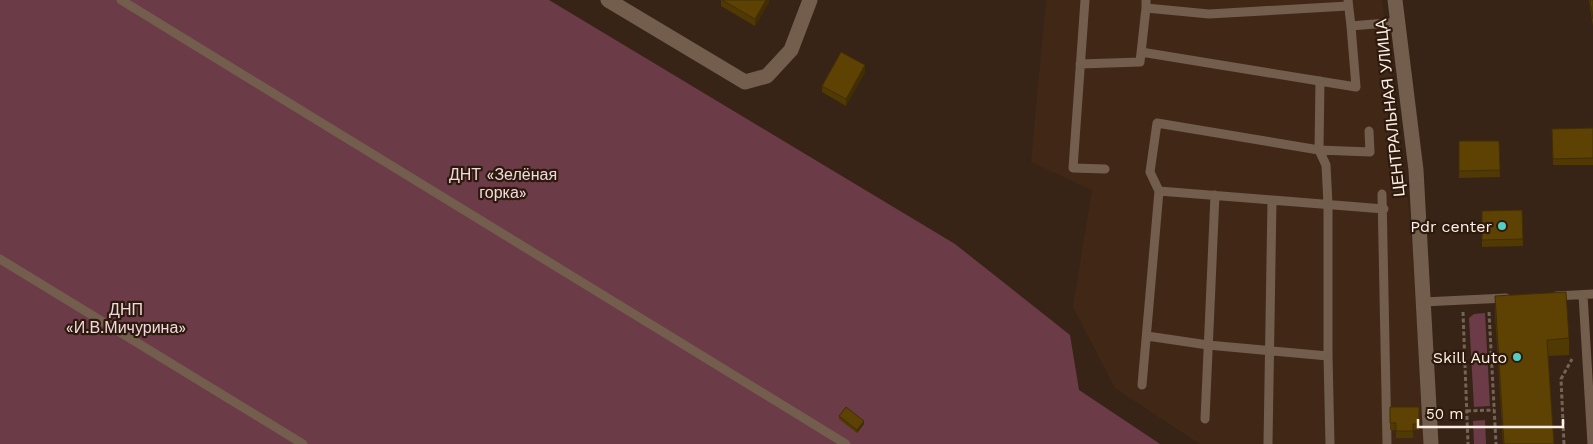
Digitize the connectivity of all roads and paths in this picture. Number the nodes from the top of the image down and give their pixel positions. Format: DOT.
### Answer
graph roads {
  1 [pos="122,0"];
  2 [pos="608,0"];
  3 [pos="810,0"];
  4 [pos="1085,0"];
  5 [pos="1395,0"];
  6 [pos="1348,3"];
  7 [pos="1146,4"];
  8 [pos="1398,22"];
  9 [pos="1351,26"];
  10 [pos="1141,52"];
  11 [pos="1080,64"];
  12 [pos="1320,81"];
  13 [pos="1369,131"];
  14 [pos="1318,150"];
  15 [pos="1106,169"];
  16 [pos="1159,191"];
  17 [pos="1382,194"];
  18 [pos="1215,195"];
  19 [pos="1272,200"];
  20 [pos="1328,204"];
  21 [pos="1384,209"];
  22 [pos="0,259"];
  23 [pos="1593,294"];
  24 [pos="1583,295"];
  25 [pos="1543,297"];
  26 [pos="1513,298"];
  27 [pos="1423,302"];
  28 [pos="1489,306"];
  29 [pos="1463,307"];
  30 [pos="1147,336"];
  31 [pos="1208,345"];
  32 [pos="1270,351"];
  33 [pos="1572,352"];
  34 [pos="1328,356"];
  35 [pos="1142,385"];
  36 [pos="1494,410"];
  37 [pos="1467,411"];
  38 [pos="1205,419"];
  39 [pos="303,444"];
  40 [pos="846,444"];
  41 [pos="1268,444"];
  42 [pos="1330,444"];
  43 [pos="1387,444"];
  44 [pos="1431,444"];
  45 [pos="1468,444"];
  46 [pos="1496,444"];
  47 [pos="1564,444"];
  48 [pos="1592,444"];
  1 -- 40 [label="lane"];
  2 -- 3 [label="street"];
  4 -- 11 [label="lane"];
  5 -- 8 [label="street, ЦЕНТРАЛЬНАЯ УЛИЦА"];
  6 -- 7 [label="lane"];
  6 -- 9 [label="lane"];
  7 -- 10 [label="lane"];
  8 -- 9 [label="lane"];
  8 -- 27 [label="street, ЦЕНТРАЛЬНАЯ УЛИЦА"];
  9 -- 12 [label="lane"];
  10 -- 11 [label="lane"];
  10 -- 12 [label="lane"];
  11 -- 15 [label="lane"];
  12 -- 14 [label="lane"];
  13 -- 14 [label="lane"];
  14 -- 16 [label="lane"];
  14 -- 20 [label="lane"];
  16 -- 18 [label="lane"];
  16 -- 30 [label="lane"];
  17 -- 21 [label="lane"];
  18 -- 19 [label="lane"];
  18 -- 31 [label="lane"];
  19 -- 20 [label="lane"];
  19 -- 32 [label="lane"];
  20 -- 21 [label="lane"];
  20 -- 34 [label="lane"];
  21 -- 43 [label="lane"];
  22 -- 39 [label="lane"];
  23 -- 24 [label="lane"];
  24 -- 25 [label="lane"];
  24 -- 48 [label="lane"];
  26 -- 27 [label="lane"];
  27 -- 44 [label="street, ЦЕНТРАЛЬНАЯ УЛИЦА"];
  28 -- 36 [label="path"];
  29 -- 37 [label="path"];
  30 -- 31 [label="lane"];
  30 -- 35 [label="lane"];
  31 -- 32 [label="lane"];
  31 -- 38 [label="lane"];
  32 -- 34 [label="lane"];
  32 -- 41 [label="lane"];
  33 -- 47 [label="path"];
  34 -- 42 [label="lane"];
  36 -- 37 [label="path"];
  36 -- 46 [label="path"];
  37 -- 45 [label="path"];
}
